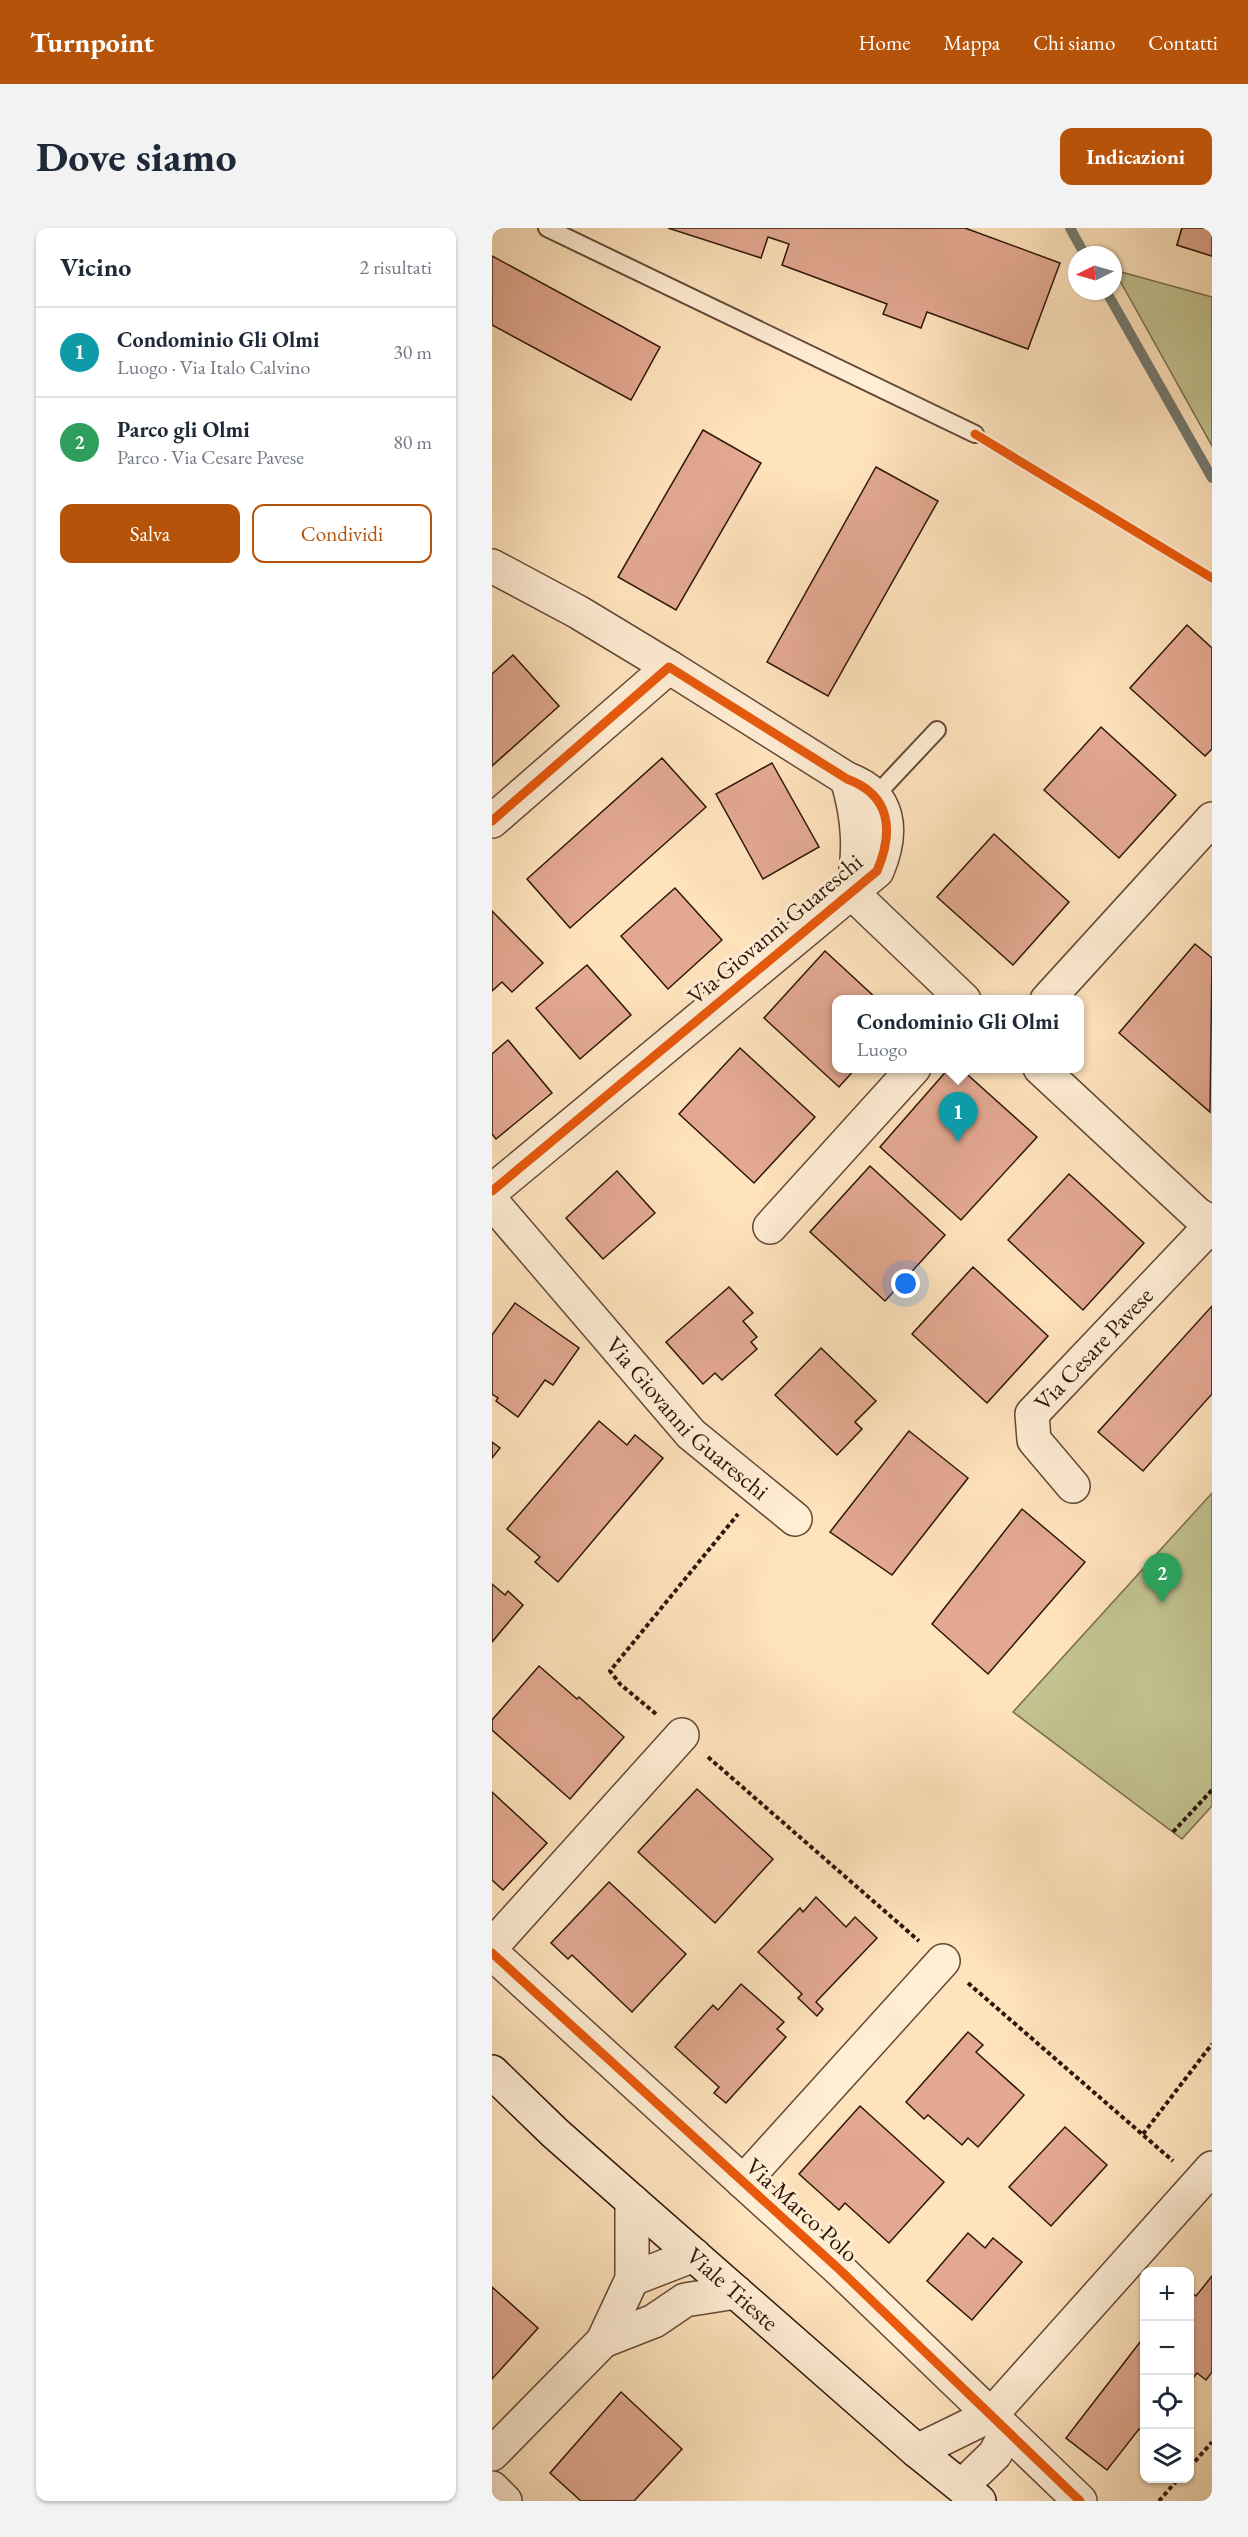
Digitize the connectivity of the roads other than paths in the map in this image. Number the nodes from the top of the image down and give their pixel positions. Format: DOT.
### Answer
graph roads {
  1 [pos="547,228"];
  2 [pos="975,434"];
  3 [pos="492,566"];
  4 [pos="669,667"];
  5 [pos="937,730"];
  6 [pos="847,779"];
  7 [pos="876,795"];
  8 [pos="1212,819"];
  9 [pos="492,821"];
  10 [pos="852,893"];
  11 [pos="960,995"];
  12 [pos="1051,995"];
  13 [pos="909,1073"];
  14 [pos="1046,1073"];
  15 [pos="492,1191"];
  16 [pos="492,1202"];
  17 [pos="1210,1220"];
  18 [pos="770,1227"];
  19 [pos="1073,1486"];
  20 [pos="795,1519"];
  21 [pos="682,1735"];
  22 [pos="492,1946"];
  23 [pos="492,1953"];
  24 [pos="943,1961"];
  25 [pos="492,2072"];
  26 [pos="1206,2176"];
  27 [pos="743,2182"];
  28 [pos="632,2201"];
  29 [pos="694,2255"];
  30 [pos="632,2279"];
  31 [pos="736,2292"];
  32 [pos="685,2300"];
  33 [pos="603,2341"];
  34 [pos="999,2423"];
  35 [pos="917,2451"];
  36 [pos="492,2454"];
  37 [pos="492,2488"];
  38 [pos="970,2493"];
  39 [pos="505,2501"];
  40 [pos="1080,2501"];
  1 -- 2 [label="lane"];
  3 -- 4 [label="street"];
  4 -- 6 [label="street"];
  4 -- 9 [label="street"];
  5 -- 7 [label="lane"];
  6 -- 7 [label="street"];
  6 -- 10 [label="street, Via Giovanni Guareschi"];
  7 -- 10 [label="street, Via Giovanni Guareschi"];
  8 -- 12 [label="street"];
  10 -- 11 [label="street"];
  10 -- 15 [label="street, Via Giovanni Guareschi"];
  13 -- 18 [label="street"];
  14 -- 17 [label="street"];
  16 -- 20 [label="street, Via Giovanni Guareschi"];
  17 -- 19 [label="street, Via Cesare Pavese"];
  21 -- 22 [label="street"];
  23 -- 27 [label="street, Via Marco Polo"];
  24 -- 27 [label="street, Via Marco Polo"];
  25 -- 28 [label="street, Viale Trieste"];
  26 -- 34 [label="street"];
  27 -- 34 [label="street, Via Marco Polo"];
  28 -- 29 [label="street, Viale Trieste"];
  28 -- 30 [label="street"];
  29 -- 30 [label="street"];
  29 -- 31 [label="street, Viale Trieste"];
  29 -- 32 [label="street"];
  30 -- 33 [label="street"];
  31 -- 32 [label="street"];
  31 -- 35 [label="street, Viale Trieste"];
  32 -- 33 [label="street"];
  33 -- 36 [label="street"];
  34 -- 35 [label="street"];
  34 -- 38 [label="street"];
  34 -- 40 [label="street, Via Marco Polo"];
  35 -- 38 [label="street, Viale Trieste"];
  37 -- 39 [label="street"];
}
